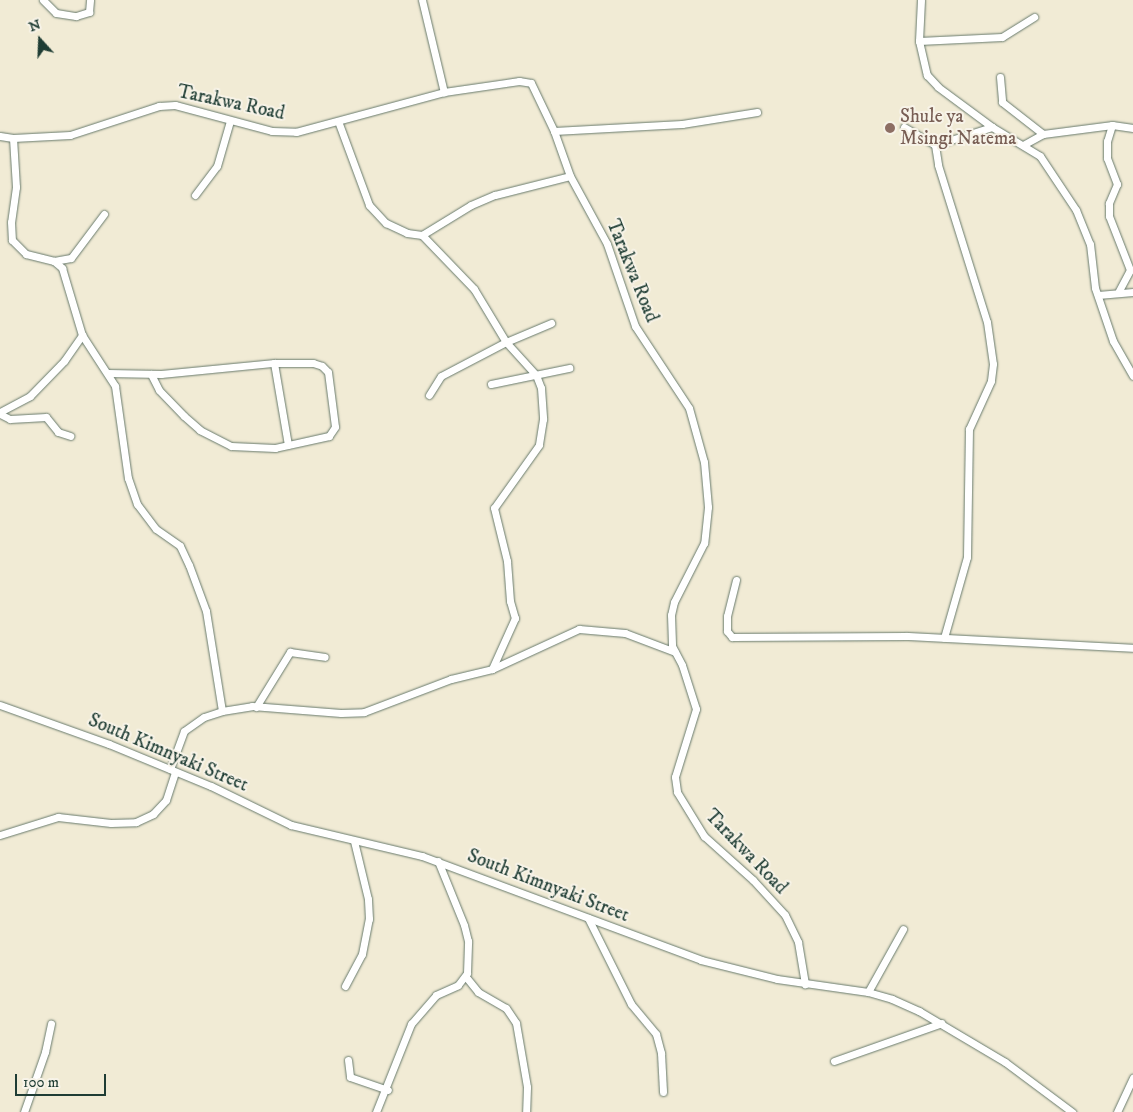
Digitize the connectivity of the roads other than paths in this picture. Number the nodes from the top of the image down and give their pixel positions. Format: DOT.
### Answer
graph roads {
  1 [pos="43,0"];
  2 [pos="90,0"];
  3 [pos="422,0"];
  4 [pos="921,0"];
  5 [pos="1034,17"];
  6 [pos="919,41"];
  7 [pos="1000,78"];
  8 [pos="444,92"];
  9 [pos="757,112"];
  10 [pos="230,121"];
  11 [pos="338,121"];
  12 [pos="1112,125"];
  13 [pos="904,127"];
  14 [pos="992,127"];
  15 [pos="1133,128"];
  16 [pos="554,131"];
  17 [pos="1043,134"];
  18 [pos="0,136"];
  19 [pos="13,138"];
  20 [pos="935,145"];
  21 [pos="1023,145"];
  22 [pos="570,176"];
  23 [pos="195,195"];
  24 [pos="104,214"];
  25 [pos="422,235"];
  26 [pos="54,260"];
  27 [pos="1119,291"];
  28 [pos="1133,292"];
  29 [pos="1098,295"];
  30 [pos="552,323"];
  31 [pos="82,335"];
  32 [pos="506,342"];
  33 [pos="274,363"];
  34 [pos="569,368"];
  35 [pos="108,372"];
  36 [pos="151,374"];
  37 [pos="536,376"];
  38 [pos="1133,376"];
  39 [pos="491,384"];
  40 [pos="428,395"];
  41 [pos="0,413"];
  42 [pos="70,436"];
  43 [pos="288,444"];
  44 [pos="736,580"];
  45 [pos="944,638"];
  46 [pos="1133,648"];
  47 [pos="675,652"];
  48 [pos="324,657"];
  49 [pos="492,669"];
  50 [pos="0,706"];
  51 [pos="256,707"];
  52 [pos="222,711"];
  53 [pos="172,771"];
  54 [pos="0,835"];
  55 [pos="354,841"];
  56 [pos="438,861"];
  57 [pos="588,918"];
  58 [pos="903,928"];
  59 [pos="466,977"];
  60 [pos="805,984"];
  61 [pos="345,986"];
  62 [pos="868,992"];
  63 [pos="942,1023"];
  64 [pos="51,1024"];
  65 [pos="348,1060"];
  66 [pos="834,1061"];
  67 [pos="1133,1077"];
  68 [pos="388,1090"];
  69 [pos="663,1092"];
  70 [pos="24,1112"];
  71 [pos="376,1112"];
  72 [pos="526,1112"];
  73 [pos="1072,1112"];
  74 [pos="1117,1112"];
  1 -- 2 [label="street"];
  3 -- 8 [label="street"];
  4 -- 6 [label="street"];
  5 -- 6 [label="street"];
  6 -- 14 [label="street"];
  7 -- 17 [label="street"];
  8 -- 11 [label="street, Tarakwa Road"];
  8 -- 16 [label="street, Tarakwa Road"];
  9 -- 16 [label="street"];
  10 -- 11 [label="street, Tarakwa Road"];
  10 -- 19 [label="street, Tarakwa Road"];
  10 -- 23 [label="street"];
  11 -- 25 [label="street"];
  12 -- 15 [label="street"];
  12 -- 17 [label="street"];
  12 -- 27 [label="street"];
  13 -- 20 [label="street"];
  14 -- 20 [label="street"];
  14 -- 21 [label="street"];
  16 -- 22 [label="street, Tarakwa Road"];
  17 -- 21 [label="street"];
  18 -- 19 [label="street, Tarakwa Road"];
  19 -- 26 [label="street"];
  20 -- 45 [label="street"];
  21 -- 29 [label="street"];
  22 -- 25 [label="street"];
  22 -- 47 [label="street, Tarakwa Road"];
  24 -- 26 [label="street"];
  25 -- 32 [label="street"];
  26 -- 31 [label="street"];
  27 -- 28 [label="street"];
  27 -- 29 [label="street"];
  29 -- 38 [label="street"];
  30 -- 32 [label="street"];
  31 -- 35 [label="street"];
  31 -- 41 [label="street"];
  32 -- 37 [label="street"];
  32 -- 40 [label="street"];
  33 -- 36 [label="street"];
  33 -- 43 [label="street"];
  33 -- 43 [label="street"];
  34 -- 37 [label="street"];
  35 -- 36 [label="street"];
  35 -- 52 [label="street"];
  36 -- 43 [label="street"];
  37 -- 39 [label="street"];
  37 -- 49 [label="street"];
  41 -- 42 [label="street"];
  44 -- 45 [label="street"];
  45 -- 46 [label="street"];
  47 -- 49 [label="street"];
  47 -- 60 [label="street, Tarakwa Road"];
  48 -- 51 [label="street"];
  49 -- 51 [label="street"];
  50 -- 53 [label="street, South Kimnyaki Street"];
  51 -- 52 [label="street"];
  52 -- 53 [label="street"];
  53 -- 54 [label="street"];
  53 -- 55 [label="street, South Kimnyaki Street"];
  55 -- 56 [label="street, South Kimnyaki Street"];
  55 -- 61 [label="street"];
  56 -- 57 [label="street, South Kimnyaki Street"];
  56 -- 59 [label="street"];
  57 -- 60 [label="street, South Kimnyaki Street"];
  57 -- 69 [label="street"];
  58 -- 62 [label="street"];
  59 -- 68 [label="street"];
  59 -- 72 [label="street"];
  60 -- 62 [label="street, South Kimnyaki Street"];
  62 -- 63 [label="street, South Kimnyaki Street"];
  63 -- 66 [label="street"];
  63 -- 73 [label="street, South Kimnyaki Street"];
  64 -- 70 [label="street"];
  65 -- 68 [label="street"];
  67 -- 74 [label="street"];
  68 -- 71 [label="street"];
}
